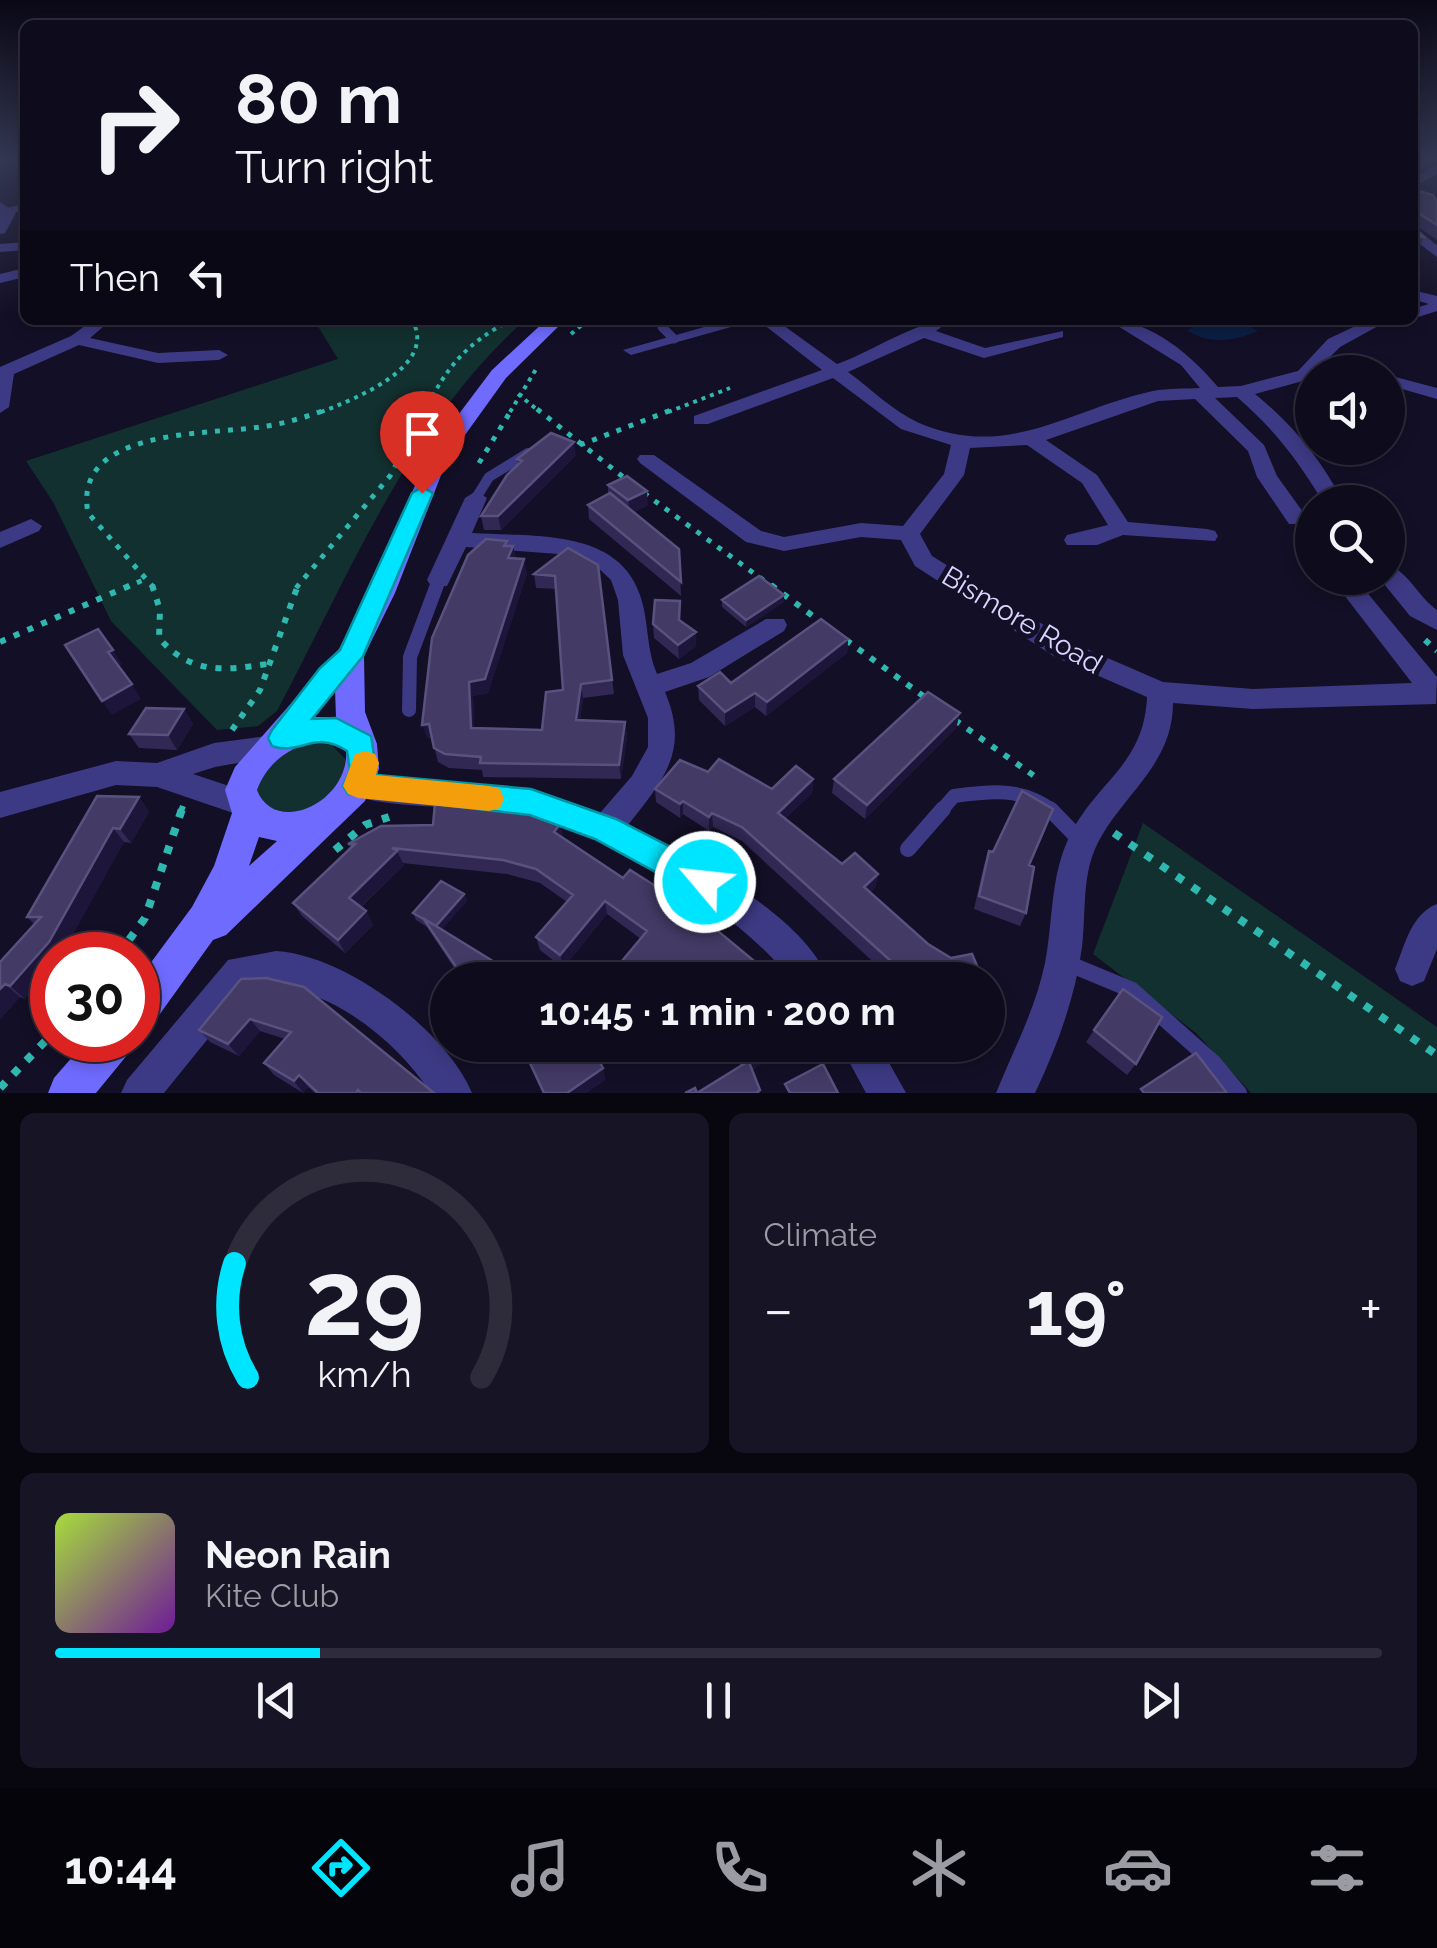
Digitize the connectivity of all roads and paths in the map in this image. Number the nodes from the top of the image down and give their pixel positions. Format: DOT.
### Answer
graph roads {
  1 [pos="1418,236"];
  2 [pos="1437,253"];
  3 [pos="96,325"];
  4 [pos="415,325"];
  5 [pos="501,325"];
  6 [pos="717,325"];
  7 [pos="773,325"];
  8 [pos="936,325"];
  9 [pos="1125,325"];
  10 [pos="1371,325"];
  11 [pos="562,328"];
  12 [pos="924,333"];
  13 [pos="1057,334"];
  14 [pos="78,340"];
  15 [pos="631,350"];
  16 [pos="222,354"];
  17 [pos="1325,355"];
  18 [pos="548,356"];
  19 [pos="3,370"];
  20 [pos="837,373"];
  21 [pos="1295,377"];
  22 [pos="1405,385"];
  23 [pos="1241,392"];
  24 [pos="518,394"];
  25 [pos="1206,394"];
  26 [pos="1437,394"];
  27 [pos="0,406"];
  28 [pos="701,420"];
  29 [pos="1031,439"];
  30 [pos="962,442"];
  31 [pos="532,450"];
  32 [pos="648,459"];
  33 [pos="1323,485"];
  34 [pos="478,493"];
  35 [pos="1295,517"];
  36 [pos="31,526"];
  37 [pos="1121,528"];
  38 [pos="909,534"];
  39 [pos="1208,536"];
  40 [pos="458,540"];
  41 [pos="1075,540"];
  42 [pos="0,541"];
  43 [pos="148,578"];
  44 [pos="439,580"];
  45 [pos="1405,594"];
  46 [pos="1356,595"];
  47 [pos="1437,621"];
  48 [pos="775,625"];
  49 [pos="0,642"];
  50 [pos="350,656"];
  51 [pos="267,664"];
  52 [pos="649,687"];
  53 [pos="1160,692"];
  54 [pos="1436,694"];
  55 [pos="938,707"];
  56 [pos="410,710"];
  57 [pos="952,718"];
  58 [pos="274,743"];
  59 [pos="361,744"];
  60 [pos="214,755"];
  61 [pos="157,775"];
  62 [pos="1047,785"];
  63 [pos="192,787"];
  64 [pos="408,790"];
  65 [pos="346,798"];
  66 [pos="0,806"];
  67 [pos="245,809"];
  68 [pos="606,829"];
  69 [pos="1088,830"];
  70 [pos="908,850"];
  71 [pos="328,856"];
  72 [pos="1437,920"];
  73 [pos="135,932"];
  74 [pos="196,937"];
  75 [pos="1063,961"];
  76 [pos="798,962"];
  77 [pos="1412,969"];
  78 [pos="160,983"];
  79 [pos="1437,1055"];
  80 [pos="30,1057"];
  81 [pos="96,1062"];
  82 [pos="868,1062"];
  83 [pos="0,1088"];
  84 [pos="70,1093"];
  85 [pos="140,1093"];
  86 [pos="453,1093"];
  87 [pos="887,1093"];
  88 [pos="1015,1093"];
  89 [pos="1239,1093"];
  1 -- 2 [label="street"];
  3 -- 14 [label="street"];
  4 -- 43 [label="path"];
  5 -- 51 [label="path"];
  6 -- 15 [label="street"];
  7 -- 20 [label="street"];
  8 -- 12 [label="street"];
  9 -- 25 [label="street"];
  10 -- 17 [label="street"];
  11 -- 50 [label="street"];
  12 -- 13 [label="street"];
  12 -- 20 [label="street"];
  14 -- 16 [label="street"];
  14 -- 19 [label="street"];
  18 -- 24 [label="path"];
  19 -- 27 [label="street"];
  20 -- 28 [label="street"];
  20 -- 30 [label="street"];
  21 -- 23 [label="street"];
  22 -- 26 [label="street"];
  23 -- 25 [label="street"];
  23 -- 33 [label="street"];
  24 -- 34 [label="path"];
  24 -- 55 [label="path"];
  25 -- 29 [label="street"];
  25 -- 35 [label="street"];
  29 -- 30 [label="street"];
  29 -- 37 [label="street"];
  30 -- 38 [label="street"];
  31 -- 34 [label="lane"];
  32 -- 38 [label="street"];
  34 -- 40 [label="street"];
  36 -- 42 [label="street"];
  37 -- 39 [label="street"];
  37 -- 41 [label="street"];
  38 -- 53 [label="street, Bismore Road"];
  40 -- 44 [label="street"];
  40 -- 52 [label="street"];
  43 -- 49 [label="path"];
  43 -- 51 [label="path"];
  44 -- 56 [label="lane"];
  45 -- 47 [label="street"];
  46 -- 54 [label="street"];
  48 -- 52 [label="street"];
  50 -- 58 [label="street"];
  50 -- 59 [label="street"];
  51 -- 60 [label="path"];
  52 -- 68 [label="street"];
  53 -- 54 [label="street, Bismore Road"];
  53 -- 69 [label="street"];
  57 -- 62 [label="path"];
  58 -- 59 [label="street"];
  58 -- 60 [label="street"];
  58 -- 67 [label="street"];
  59 -- 65 [label="street"];
  60 -- 61 [label="street"];
  61 -- 63 [label="street"];
  61 -- 66 [label="street"];
  63 -- 67 [label="street"];
  63 -- 73 [label="path"];
  64 -- 65 [label="street"];
  64 -- 68 [label="street"];
  64 -- 71 [label="path"];
  65 -- 67 [label="street"];
  65 -- 74 [label="street"];
  67 -- 74 [label="street"];
  68 -- 76 [label="street"];
  69 -- 70 [label="lane"];
  69 -- 75 [label="street"];
  69 -- 79 [label="path"];
  72 -- 77 [label="street"];
  74 -- 78 [label="street"];
  75 -- 88 [label="street"];
  75 -- 89 [label="lane"];
  80 -- 83 [label="path"];
  81 -- 84 [label="street"];
  82 -- 87 [label="street"];
  85 -- 86 [label="street"];
}
